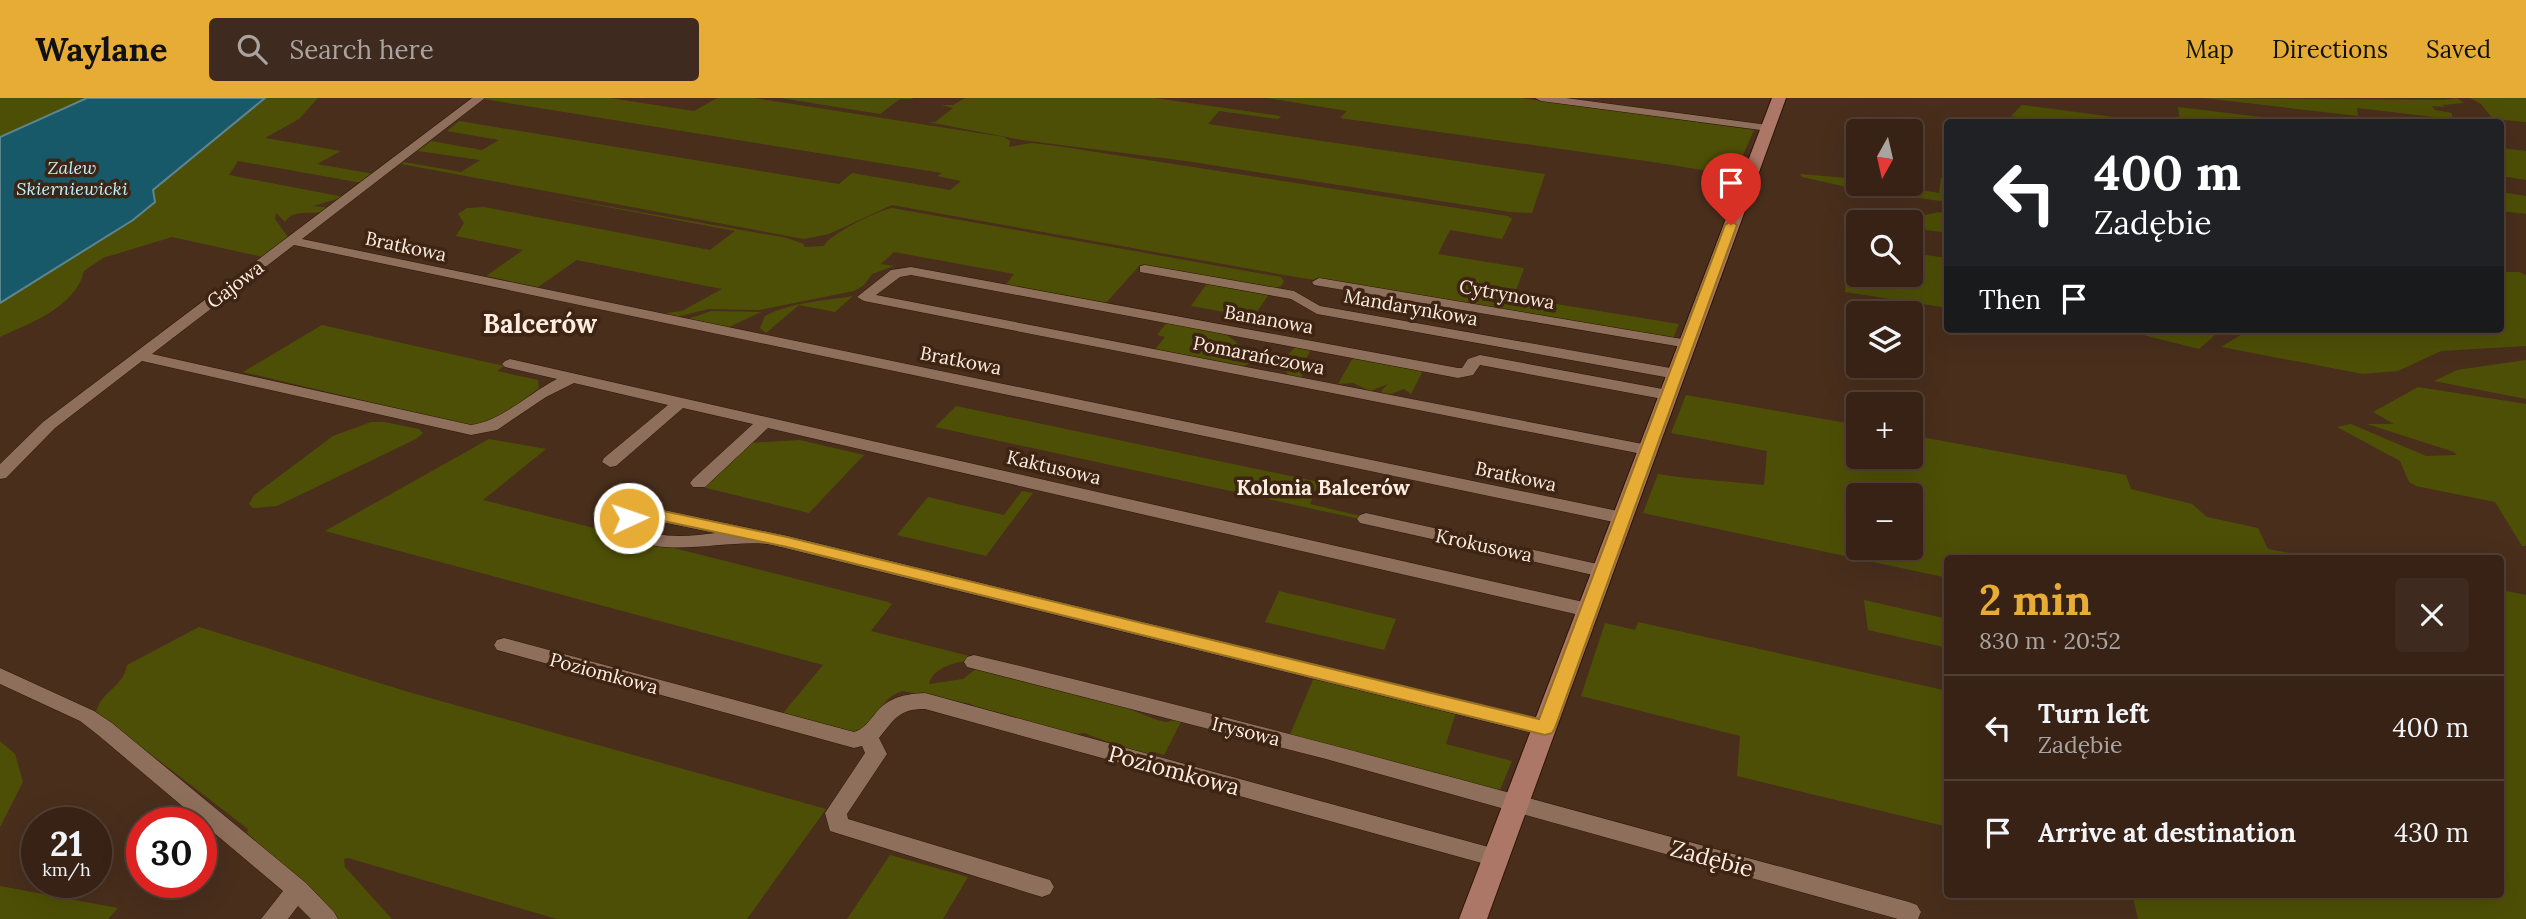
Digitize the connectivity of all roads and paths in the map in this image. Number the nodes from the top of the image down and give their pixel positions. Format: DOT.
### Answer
graph roads {
  1 [pos="1541,98"];
  2 [pos="1779,98"];
  3 [pos="477,99"];
  4 [pos="1768,128"];
  5 [pos="292,241"];
  6 [pos="1145,269"];
  7 [pos="1319,282"];
  8 [pos="864,296"];
  9 [pos="1688,344"];
  10 [pos="139,356"];
  11 [pos="510,364"];
  12 [pos="1676,374"];
  13 [pos="572,378"];
  14 [pos="1668,395"];
  15 [pos="680,402"];
  16 [pos="765,422"];
  17 [pos="1647,450"];
  18 [pos="610,462"];
  19 [pos="0,474"];
  20 [pos="699,483"];
  21 [pos="1623,518"];
  22 [pos="1366,519"];
  23 [pos="723,536"];
  24 [pos="1602,571"];
  25 [pos="1588,610"];
  26 [pos="504,645"];
  27 [pos="974,662"];
  28 [pos="0,675"];
  29 [pos="1545,728"];
  30 [pos="867,737"];
  31 [pos="1516,802"];
  32 [pos="1496,858"];
  33 [pos="1042,887"];
  34 [pos="298,890"];
  35 [pos="1909,912"];
  36 [pos="274,919"];
  37 [pos="326,919"];
  38 [pos="1473,919"];
  1 -- 4 [label="street"];
  2 -- 4 [label="street"];
  3 -- 5 [label="street, Gajowa"];
  4 -- 9 [label="street"];
  5 -- 10 [label="street, Gajowa"];
  5 -- 21 [label="street, Bratkowa"];
  6 -- 12 [label="street, Mandarynkowa"];
  7 -- 9 [label="street, Cytrynowa"];
  8 -- 14 [label="street, Bananowa"];
  8 -- 17 [label="street, Pomarańczowa"];
  9 -- 12 [label="street"];
  10 -- 13 [label="street"];
  10 -- 19 [label="street, Gajowa"];
  11 -- 13 [label="street, Kaktusowa"];
  12 -- 14 [label="street"];
  13 -- 15 [label="street, Kaktusowa"];
  14 -- 17 [label="street"];
  15 -- 16 [label="street, Kaktusowa"];
  15 -- 18 [label="street"];
  16 -- 20 [label="street"];
  16 -- 25 [label="street, Kaktusowa"];
  17 -- 21 [label="street"];
  21 -- 24 [label="street"];
  22 -- 24 [label="street, Krokusowa"];
  23 -- 29 [label="street"];
  24 -- 25 [label="street"];
  25 -- 29 [label="street"];
  26 -- 30 [label="street, Poziomkowa"];
  27 -- 31 [label="street, Irysowa"];
  28 -- 34 [label="street"];
  29 -- 31 [label="street"];
  30 -- 32 [label="street, Poziomkowa"];
  30 -- 33 [label="street"];
  31 -- 32 [label="street"];
  31 -- 35 [label="street, Zadębie"];
  32 -- 38 [label="street"];
  34 -- 36 [label="street"];
  34 -- 37 [label="street"];
}
